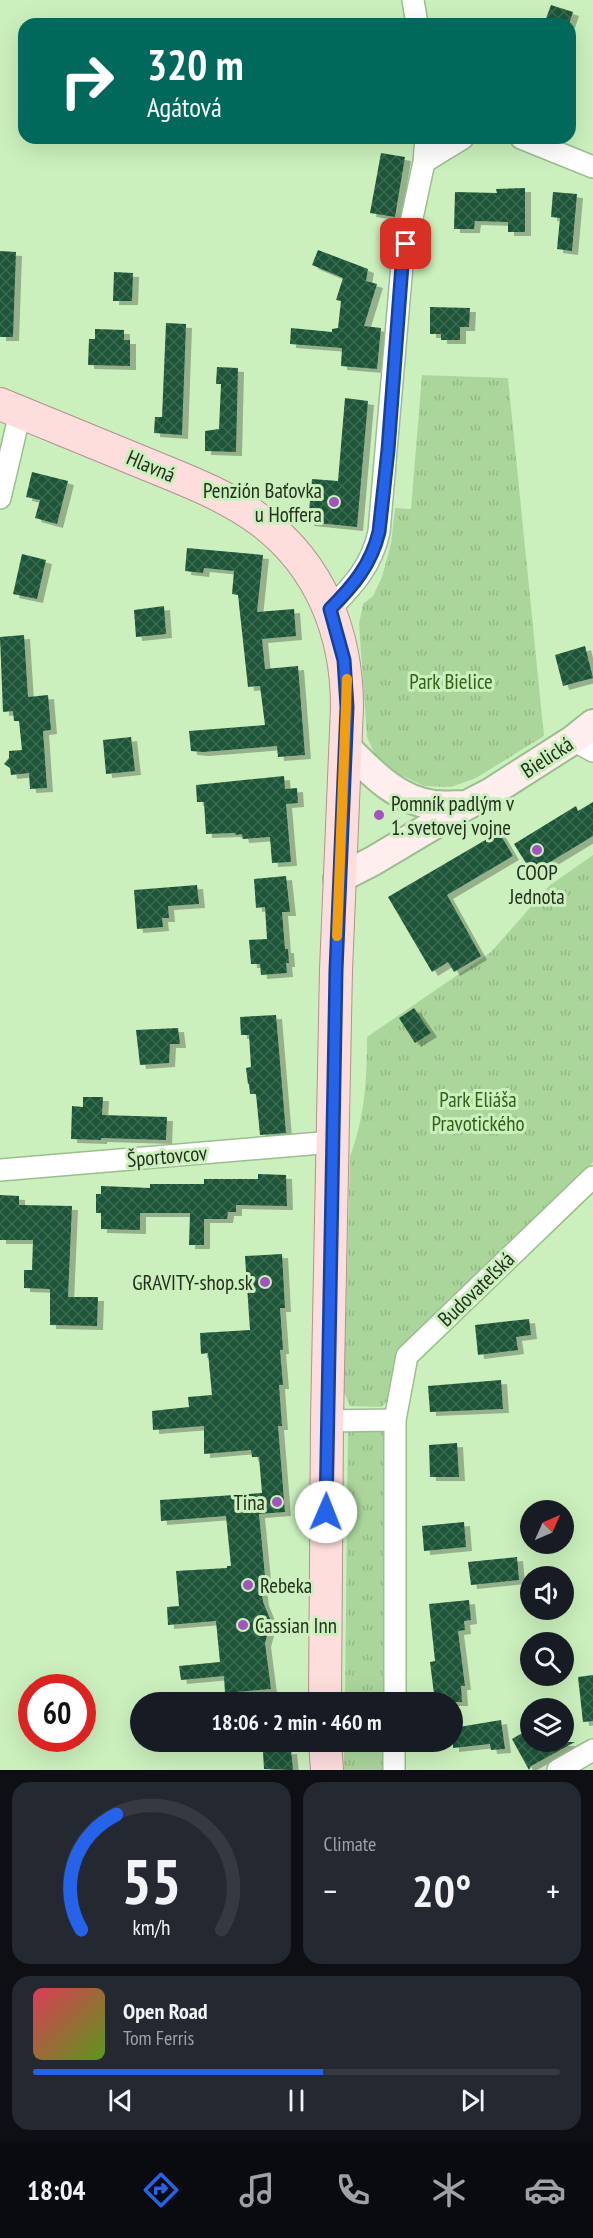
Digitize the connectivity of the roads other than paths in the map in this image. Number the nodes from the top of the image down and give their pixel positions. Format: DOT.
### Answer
graph roads {
  1 [pos="413,0"];
  2 [pos="416,18"];
  3 [pos="426,144"];
  4 [pos="453,144"];
  5 [pos="536,144"];
  6 [pos="424,162"];
  7 [pos="593,167"];
  8 [pos="10,408"];
  9 [pos="0,498"];
  10 [pos="330,609"];
  11 [pos="586,738"];
  12 [pos="345,746"];
  13 [pos="467,805"];
  14 [pos="338,879"];
  15 [pos="333,1142"];
  16 [pos="0,1170"];
  17 [pos="593,1177"];
  18 [pos="395,1420"];
  19 [pos="327,1421"];
  20 [pos="325,1692"];
  21 [pos="394,1692"];
  22 [pos="593,1749"];
  23 [pos="326,1752"];
  24 [pos="394,1752"];
  25 [pos="327,1770"];
  26 [pos="394,1770"];
  27 [pos="558,1770"];
  1 -- 2 [label="street"];
  3 -- 6 [label="street"];
  4 -- 6 [label="street"];
  5 -- 7 [label="street"];
  6 -- 10 [label="street"];
  8 -- 9 [label="street"];
  8 -- 10 [label="main road, Hlavná"];
  10 -- 12 [label="main road, Hlavná"];
  11 -- 13 [label="main road, Bielická"];
  12 -- 13 [label="main road, Bielická"];
  12 -- 14 [label="main road, Hlavná"];
  13 -- 14 [label="main road, Bielická"];
  14 -- 15 [label="main road, Hlavná"];
  15 -- 16 [label="street, Športovcov"];
  15 -- 19 [label="main road, Hlavná"];
  17 -- 18 [label="street, Budovateľská"];
  18 -- 19 [label="street"];
  18 -- 21 [label="street, Budovateľská"];
  19 -- 20 [label="main road, Hlavná"];
  22 -- 27 [label="street"];
  23 -- 25 [label="main road"];
  24 -- 26 [label="street"];
}
